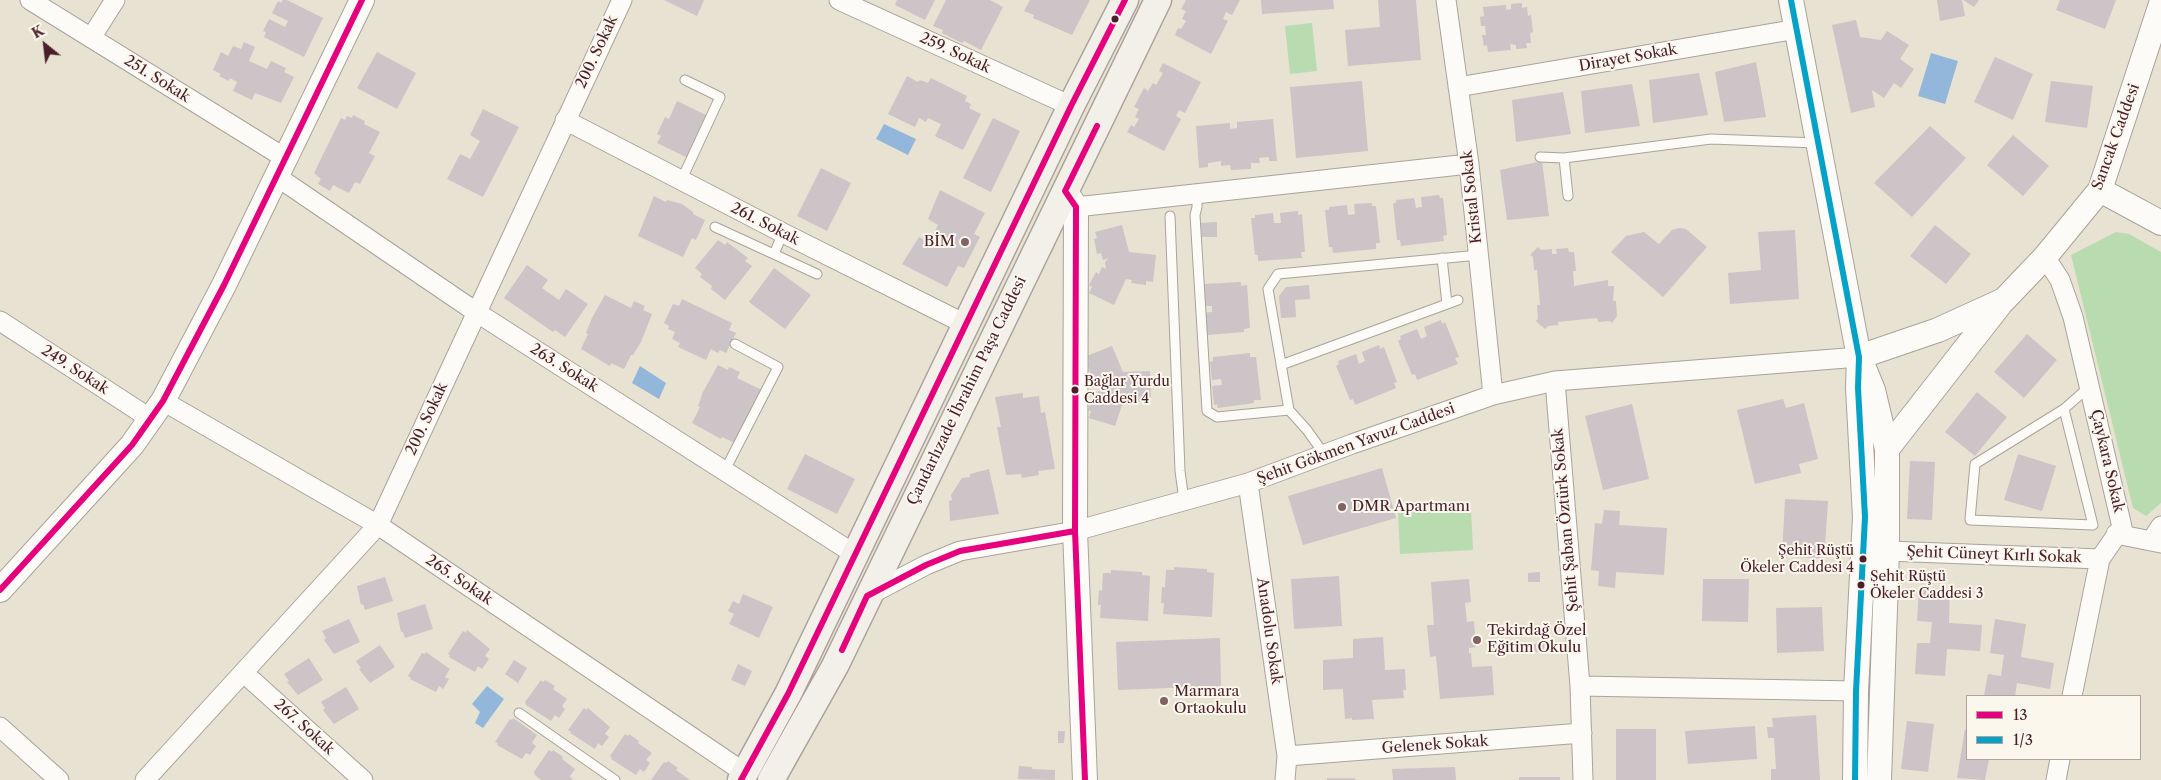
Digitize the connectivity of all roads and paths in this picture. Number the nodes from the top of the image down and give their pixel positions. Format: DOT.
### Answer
graph roads {
  1 [pos="30,0"];
  2 [pos="115,0"];
  3 [pos="362,0"];
  4 [pos="622,0"];
  5 [pos="840,0"];
  6 [pos="1125,0"];
  7 [pos="1158,0"];
  8 [pos="1446,0"];
  9 [pos="1791,0"];
  10 [pos="2161,4"];
  11 [pos="1797,28"];
  12 [pos="91,38"];
  13 [pos="685,80"];
  14 [pos="1458,87"];
  15 [pos="1072,106"];
  16 [pos="565,120"];
  17 [pos="1818,143"];
  18 [pos="1540,157"];
  19 [pos="1564,158"];
  20 [pos="1469,164"];
  21 [pos="281,167"];
  22 [pos="681,181"];
  23 [pos="2100,190"];
  24 [pos="1197,194"];
  25 [pos="1568,196"];
  26 [pos="1070,199"];
  27 [pos="1170,216"];
  28 [pos="2161,223"];
  29 [pos="715,227"];
  30 [pos="783,233"];
  31 [pos="774,254"];
  32 [pos="1479,255"];
  33 [pos="2044,256"];
  34 [pos="1442,258"];
  35 [pos="817,274"];
  36 [pos="1458,300"];
  37 [pos="2004,300"];
  38 [pos="1447,304"];
  39 [pos="476,312"];
  40 [pos="0,321"];
  41 [pos="967,325"];
  42 [pos="735,344"];
  43 [pos="1859,357"];
  44 [pos="1281,365"];
  45 [pos="1555,381"];
  46 [pos="2090,386"];
  47 [pos="1494,395"];
  48 [pos="2064,409"];
  49 [pos="157,410"];
  50 [pos="1289,410"];
  51 [pos="1887,449"];
  52 [pos="1324,454"];
  53 [pos="724,472"];
  54 [pos="1248,483"];
  55 [pos="1184,500"];
  56 [pos="378,525"];
  57 [pos="1075,531"];
  58 [pos="2116,534"];
  59 [pos="2158,536"];
  60 [pos="1888,551"];
  61 [pos="856,555"];
  62 [pos="2100,559"];
  63 [pos="0,590"];
  64 [pos="867,596"];
  65 [pos="245,674"];
  66 [pos="1580,686"];
  67 [pos="1856,690"];
  68 [pos="1882,693"];
  69 [pos="2072,695"];
  70 [pos="519,713"];
  71 [pos="0,727"];
  72 [pos="1582,733"];
  73 [pos="1287,756"];
  74 [pos="2060,760"];
  75 [pos="743,777"];
  76 [pos="59,780"];
  77 [pos="145,780"];
  78 [pos="363,780"];
  79 [pos="615,780"];
  80 [pos="771,780"];
  81 [pos="1085,780"];
  82 [pos="1285,780"];
  83 [pos="1583,780"];
  84 [pos="1855,780"];
  85 [pos="1878,780"];
  86 [pos="2056,780"];
  1 -- 12 [label="street, 251. Sokak"];
  2 -- 12 [label="street"];
  3 -- 21 [label="street"];
  4 -- 16 [label="street, 200. Sokak"];
  5 -- 15 [label="street, 259. Sokak"];
  6 -- 15 [label="main road, Çandarlızade İbrahim Paşa Caddesi"];
  7 -- 26 [label="main road, Çandarlızade İbrahim Paşa Caddesi"];
  8 -- 14 [label="street, Kristal Sokak"];
  9 -- 11 [label="street"];
  10 -- 23 [label="street, Sancak Caddesi"];
  11 -- 14 [label="street, Dirayet Sokak"];
  11 -- 17 [label="street"];
  12 -- 21 [label="street, 251. Sokak"];
  13 -- 22 [label="lane"];
  14 -- 20 [label="street, Kristal Sokak"];
  15 -- 41 [label="main road, Çandarlızade İbrahim Paşa Caddesi"];
  16 -- 22 [label="street, 261. Sokak"];
  16 -- 39 [label="street, 200. Sokak"];
  17 -- 19 [label="lane"];
  17 -- 43 [label="street"];
  18 -- 19 [label="lane"];
  19 -- 25 [label="lane"];
  20 -- 24 [label="street"];
  20 -- 32 [label="street, Kristal Sokak"];
  21 -- 39 [label="street, 263. Sokak"];
  21 -- 49 [label="street"];
  22 -- 30 [label="street, 261. Sokak"];
  23 -- 28 [label="street"];
  23 -- 33 [label="street, Sancak Caddesi"];
  24 -- 26 [label="street"];
  24 -- 50 [label="lane"];
  26 -- 57 [label="street"];
  26 -- 64 [label="main road, Çandarlızade İbrahim Paşa Caddesi"];
  27 -- 55 [label="lane"];
  29 -- 31 [label="lane"];
  30 -- 31 [label="lane"];
  30 -- 41 [label="street, 261. Sokak"];
  31 -- 35 [label="lane"];
  32 -- 34 [label="lane"];
  32 -- 47 [label="street, Kristal Sokak"];
  33 -- 37 [label="street, Sancak Caddesi"];
  33 -- 46 [label="street, Çaykara Sokak"];
  34 -- 38 [label="lane"];
  34 -- 44 [label="lane"];
  36 -- 38 [label="lane"];
  37 -- 43 [label="street, Sancak Caddesi"];
  37 -- 51 [label="street, Sancak Caddesi"];
  38 -- 44 [label="lane"];
  39 -- 53 [label="street, 263. Sokak"];
  39 -- 56 [label="street, 200. Sokak"];
  40 -- 49 [label="street, 249. Sokak"];
  41 -- 61 [label="main road, Çandarlızade İbrahim Paşa Caddesi"];
  42 -- 53 [label="lane"];
  43 -- 45 [label="street, Şehit Gökmen Yavuz Caddesi"];
  43 -- 51 [label="street"];
  43 -- 67 [label="street"];
  44 -- 50 [label="lane"];
  45 -- 47 [label="street, Şehit Gökmen Yavuz Caddesi"];
  45 -- 66 [label="street, Şehit Şaban Öztürk Sokak"];
  46 -- 48 [label="lane"];
  46 -- 58 [label="street, Çaykara Sokak"];
  47 -- 52 [label="street, Şehit Gökmen Yavuz Caddesi"];
  48 -- 48 [label="lane"];
  49 -- 56 [label="street, 265. Sokak"];
  49 -- 63 [label="street"];
  50 -- 52 [label="lane"];
  51 -- 60 [label="street"];
  52 -- 54 [label="street, Şehit Gökmen Yavuz Caddesi"];
  53 -- 61 [label="street, 263. Sokak"];
  54 -- 55 [label="street, Şehit Gökmen Yavuz Caddesi"];
  54 -- 73 [label="street, Anadolu Sokak"];
  55 -- 57 [label="street, Şehit Gökmen Yavuz Caddesi"];
  56 -- 65 [label="street, 200. Sokak"];
  56 -- 75 [label="street, 265. Sokak"];
  57 -- 64 [label="street, Şehit Gökmen Yavuz Caddesi"];
  57 -- 81 [label="street"];
  58 -- 59 [label="street"];
  58 -- 62 [label="street, Çaykara Sokak"];
  60 -- 62 [label="street, Şehit Cüneyt Kırlı Sokak"];
  60 -- 68 [label="street"];
  61 -- 75 [label="main road, Çandarlızade İbrahim Paşa Caddesi"];
  62 -- 69 [label="street, Çaykara Sokak"];
  64 -- 80 [label="main road, Çandarlızade İbrahim Paşa Caddesi"];
  65 -- 77 [label="street, 200. Sokak"];
  65 -- 78 [label="street, 267. Sokak"];
  66 -- 67 [label="street"];
  66 -- 72 [label="street, Şehit Şaban Öztürk Sokak"];
  67 -- 68 [label="street"];
  67 -- 84 [label="street"];
  68 -- 85 [label="street"];
  70 -- 79 [label="lane"];
  71 -- 76 [label="street"];
  72 -- 73 [label="street, Gelenek Sokak"];
  72 -- 83 [label="street, Şehit Şaban Öztürk Sokak"];
  73 -- 82 [label="street, Anadolu Sokak"];
  74 -- 86 [label="street"];
}
